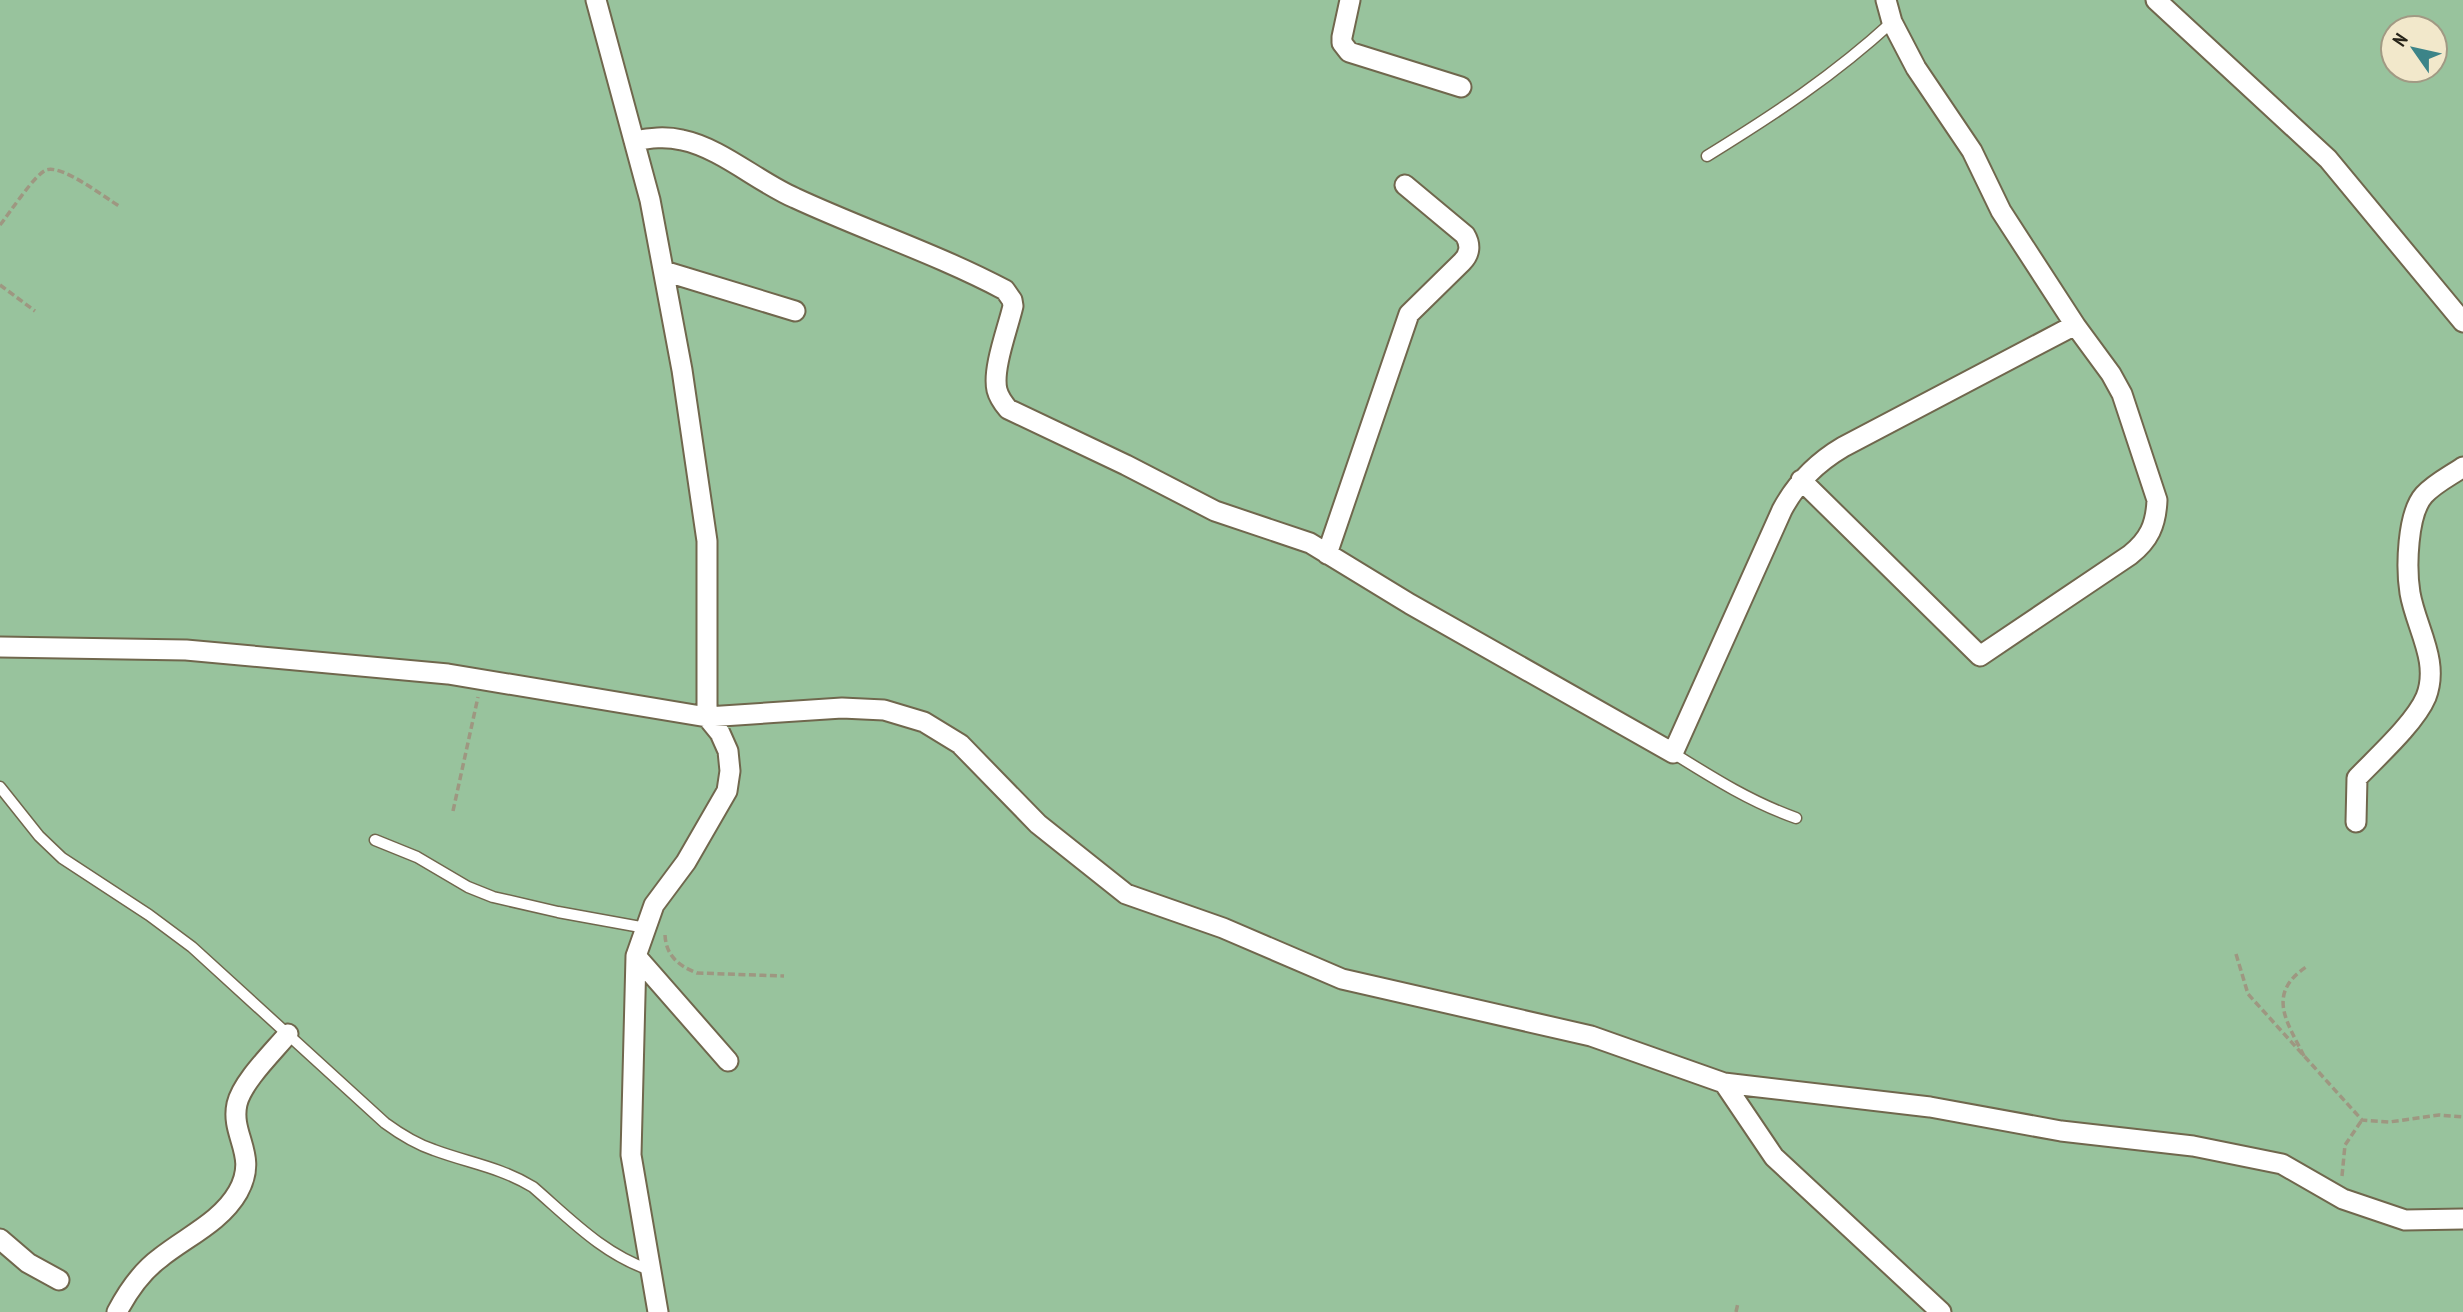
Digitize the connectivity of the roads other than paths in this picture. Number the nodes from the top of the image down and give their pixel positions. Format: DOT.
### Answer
graph roads {
  1 [pos="596,0"];
  2 [pos="1350,0"];
  3 [pos="1886,0"];
  4 [pos="2156,0"];
  5 [pos="1892,22"];
  6 [pos="1461,87"];
  7 [pos="634,141"];
  8 [pos="1707,156"];
  9 [pos="1405,186"];
  10 [pos="664,271"];
  11 [pos="2440,294"];
  12 [pos="2463,300"];
  13 [pos="794,310"];
  14 [pos="2463,322"];
  15 [pos="2075,325"];
  16 [pos="2463,467"];
  17 [pos="1801,480"];
  18 [pos="1327,554"];
  19 [pos="0,647"];
  20 [pos="707,717"];
  21 [pos="1673,753"];
  22 [pos="0,788"];
  23 [pos="1796,818"];
  24 [pos="2356,822"];
  25 [pos="375,840"];
  26 [pos="646,928"];
  27 [pos="636,956"];
  28 [pos="288,1034"];
  29 [pos="728,1060"];
  30 [pos="1724,1083"];
  31 [pos="2463,1219"];
  32 [pos="0,1239"];
  33 [pos="650,1270"];
  34 [pos="59,1280"];
  35 [pos="117,1312"];
  36 [pos="658,1312"];
  37 [pos="1941,1312"];
  1 -- 7 [label="street"];
  2 -- 6 [label="street"];
  3 -- 5 [label="street"];
  4 -- 11 [label="street"];
  5 -- 8 [label="lane"];
  5 -- 15 [label="street"];
  7 -- 10 [label="street"];
  7 -- 18 [label="street"];
  9 -- 18 [label="street"];
  10 -- 13 [label="street"];
  10 -- 20 [label="street"];
  11 -- 12 [label="street"];
  11 -- 14 [label="street"];
  15 -- 17 [label="street"];
  15 -- 17 [label="street"];
  16 -- 24 [label="street"];
  17 -- 21 [label="street"];
  18 -- 21 [label="street"];
  19 -- 20 [label="street"];
  20 -- 26 [label="street"];
  20 -- 30 [label="street"];
  21 -- 23 [label="lane"];
  22 -- 28 [label="lane"];
  25 -- 26 [label="lane"];
  26 -- 27 [label="street"];
  27 -- 29 [label="street"];
  27 -- 33 [label="street"];
  28 -- 33 [label="lane"];
  28 -- 35 [label="street"];
  30 -- 31 [label="street"];
  30 -- 37 [label="street"];
  32 -- 34 [label="street"];
  33 -- 36 [label="street"];
}
